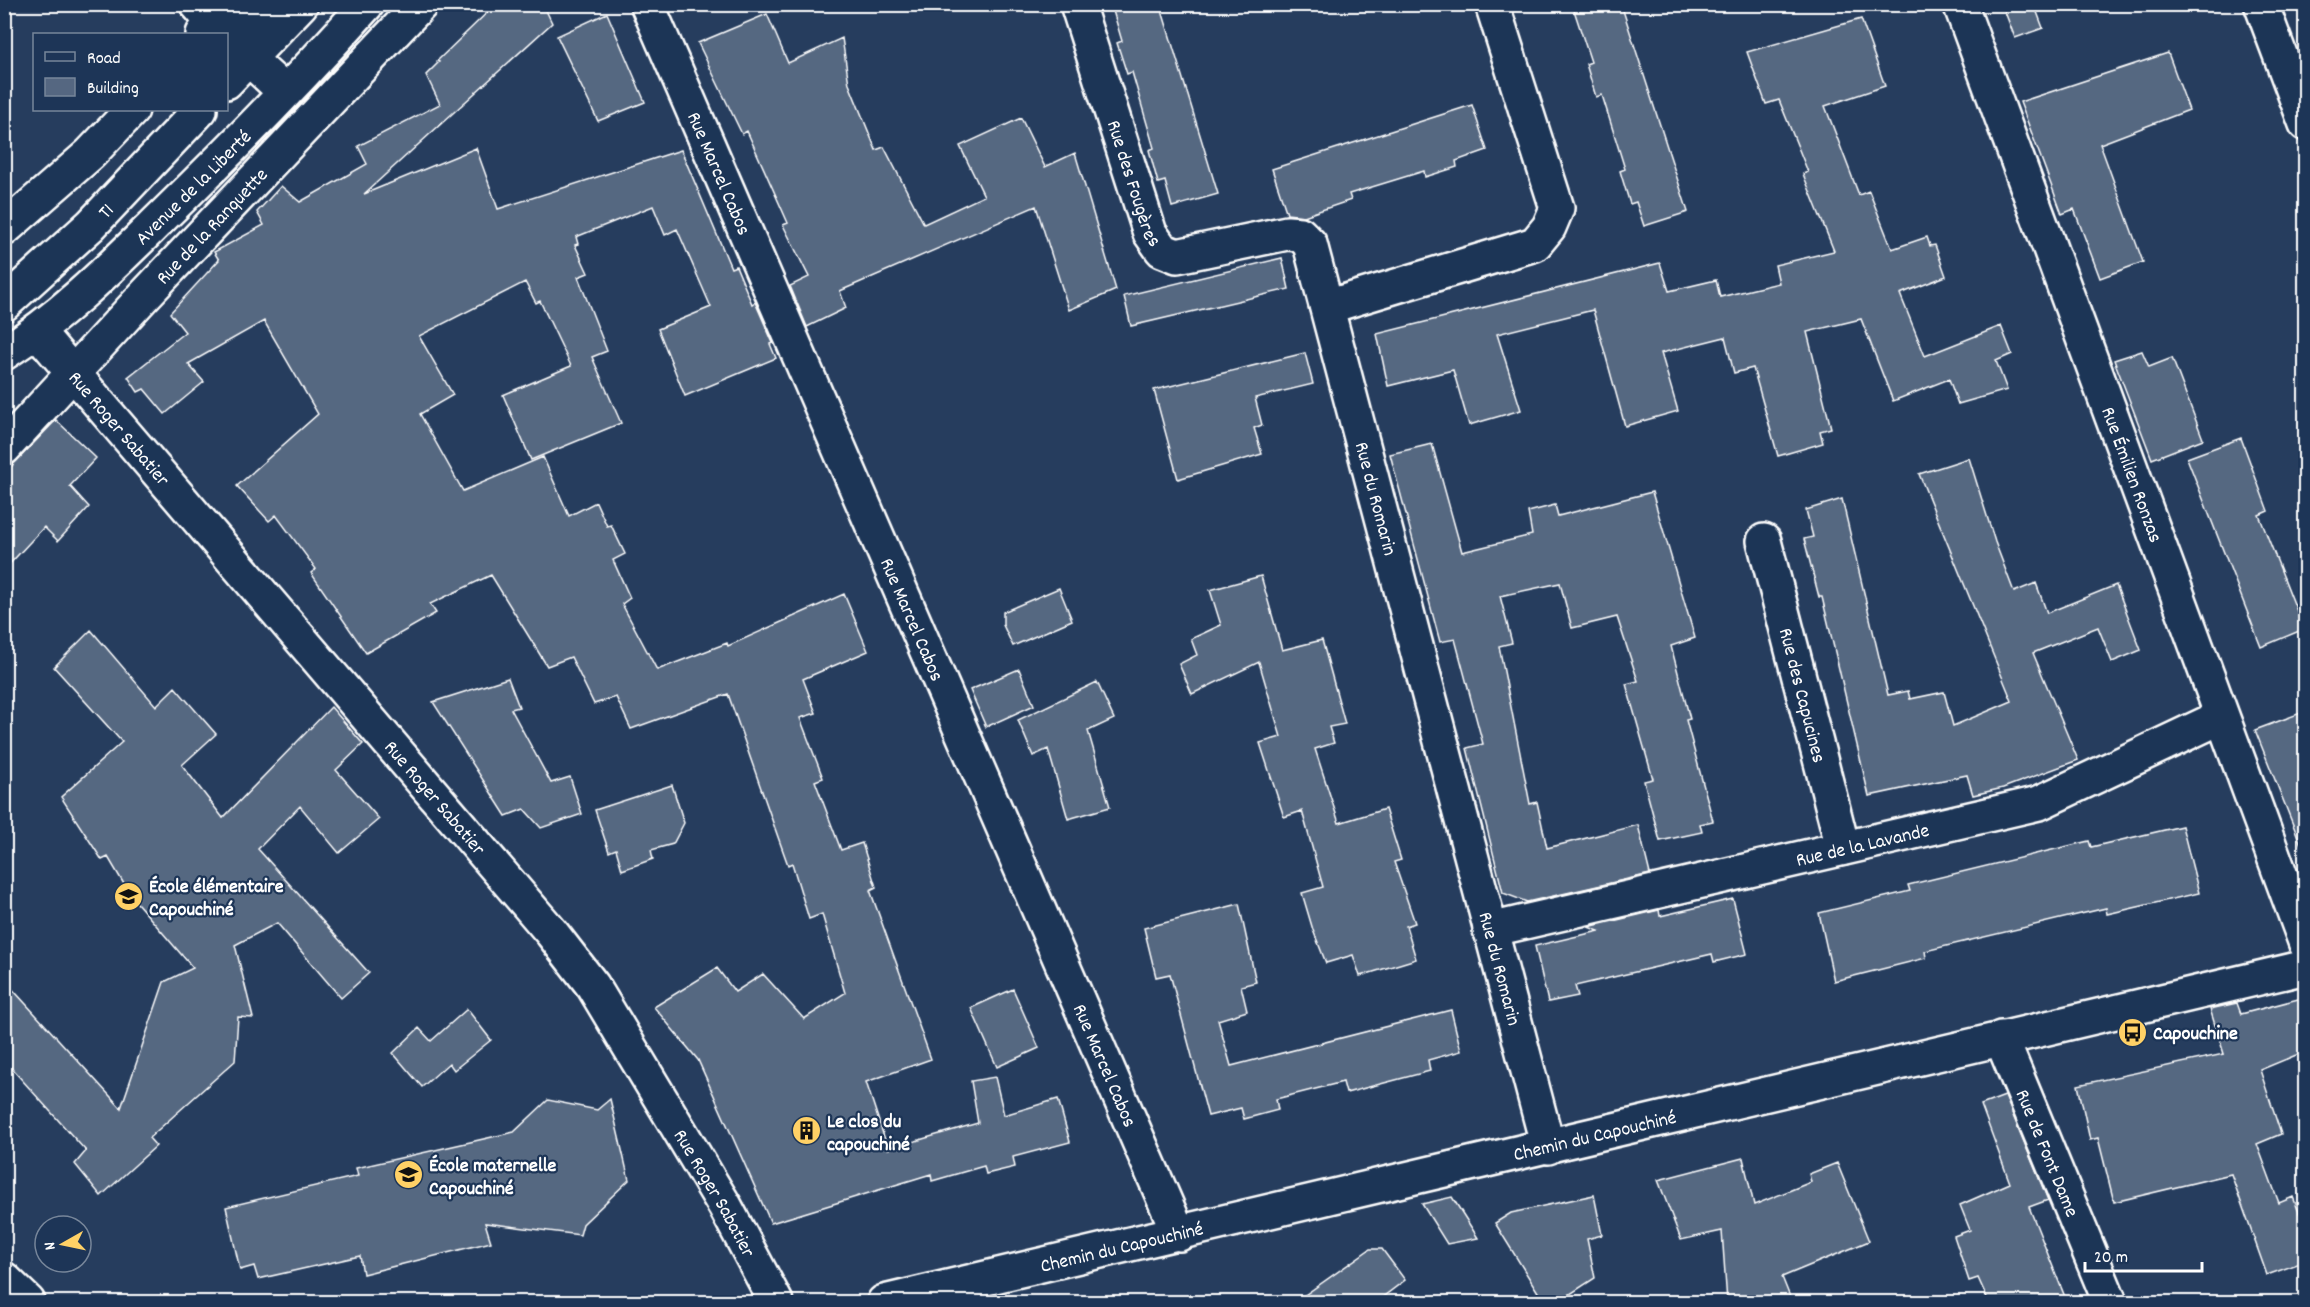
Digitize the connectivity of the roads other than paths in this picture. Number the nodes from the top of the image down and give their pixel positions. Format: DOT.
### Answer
graph roads {
  1 [pos="269,4"];
  2 [pos="301,4"];
  3 [pos="367,4"];
  4 [pos="421,4"];
  5 [pos="647,4"];
  6 [pos="1077,4"];
  7 [pos="1492,4"];
  8 [pos="1959,4"];
  9 [pos="2261,4"];
  10 [pos="222,32"];
  11 [pos="228,38"];
  12 [pos="285,92"];
  13 [pos="131,111"];
  14 [pos="170,111"];
  15 [pos="199,111"];
  16 [pos="2306,124"];
  17 [pos="4,229"];
  18 [pos="4,282"];
  19 [pos="4,304"];
  20 [pos="1328,307"];
  21 [pos="38,332"];
  22 [pos="4,353"];
  23 [pos="74,373"];
  24 [pos="4,448"];
  25 [pos="1764,541"];
  26 [pos="2221,717"];
  27 [pos="1843,848"];
  28 [pos="1490,930"];
  29 [pos="2306,944"];
  30 [pos="2306,967"];
  31 [pos="2001,1038"];
  32 [pos="1548,1147"];
  33 [pos="1179,1234"];
  34 [pos="776,1302"];
  35 [pos="884,1302"];
  36 [pos="2110,1302"];
  1 -- 10 [label="street"];
  2 -- 10 [label="street"];
  3 -- 12 [label="street, Avenue de la Liberté"];
  4 -- 23 [label="street, Rue de la Ranquette"];
  5 -- 33 [label="street, Rue Marcel Cabos"];
  6 -- 20 [label="street, Rue des Fougères"];
  7 -- 20 [label="street"];
  8 -- 26 [label="street, Rue Émilien Ronzas"];
  9 -- 16 [label="street"];
  11 -- 12 [label="street"];
  12 -- 21 [label="street, Avenue de la Liberté"];
  13 -- 17 [label="street"];
  14 -- 18 [label="street, T1 / T1"];
  15 -- 19 [label="street, T1 / T1"];
  20 -- 28 [label="street, Rue du Romarin"];
  21 -- 22 [label="street, Avenue de la Liberté"];
  21 -- 23 [label="street, Rue Roger Sabatier"];
  23 -- 24 [label="street, Rue de la Ranquette"];
  23 -- 34 [label="street, Rue Roger Sabatier"];
  25 -- 27 [label="street, Rue des Capucines"];
  26 -- 27 [label="street, Rue de la Lavande"];
  26 -- 29 [label="street, Rue Émilien Ronzas"];
  27 -- 28 [label="street, Rue de la Lavande"];
  28 -- 32 [label="street, Rue du Romarin"];
  30 -- 31 [label="street, Chemin du Capouchiné"];
  31 -- 32 [label="street, Chemin du Capouchiné"];
  31 -- 36 [label="street, Rue de Font Dame"];
  32 -- 33 [label="street, Chemin du Capouchiné"];
  33 -- 35 [label="street, Chemin du Capouchiné"];
}
